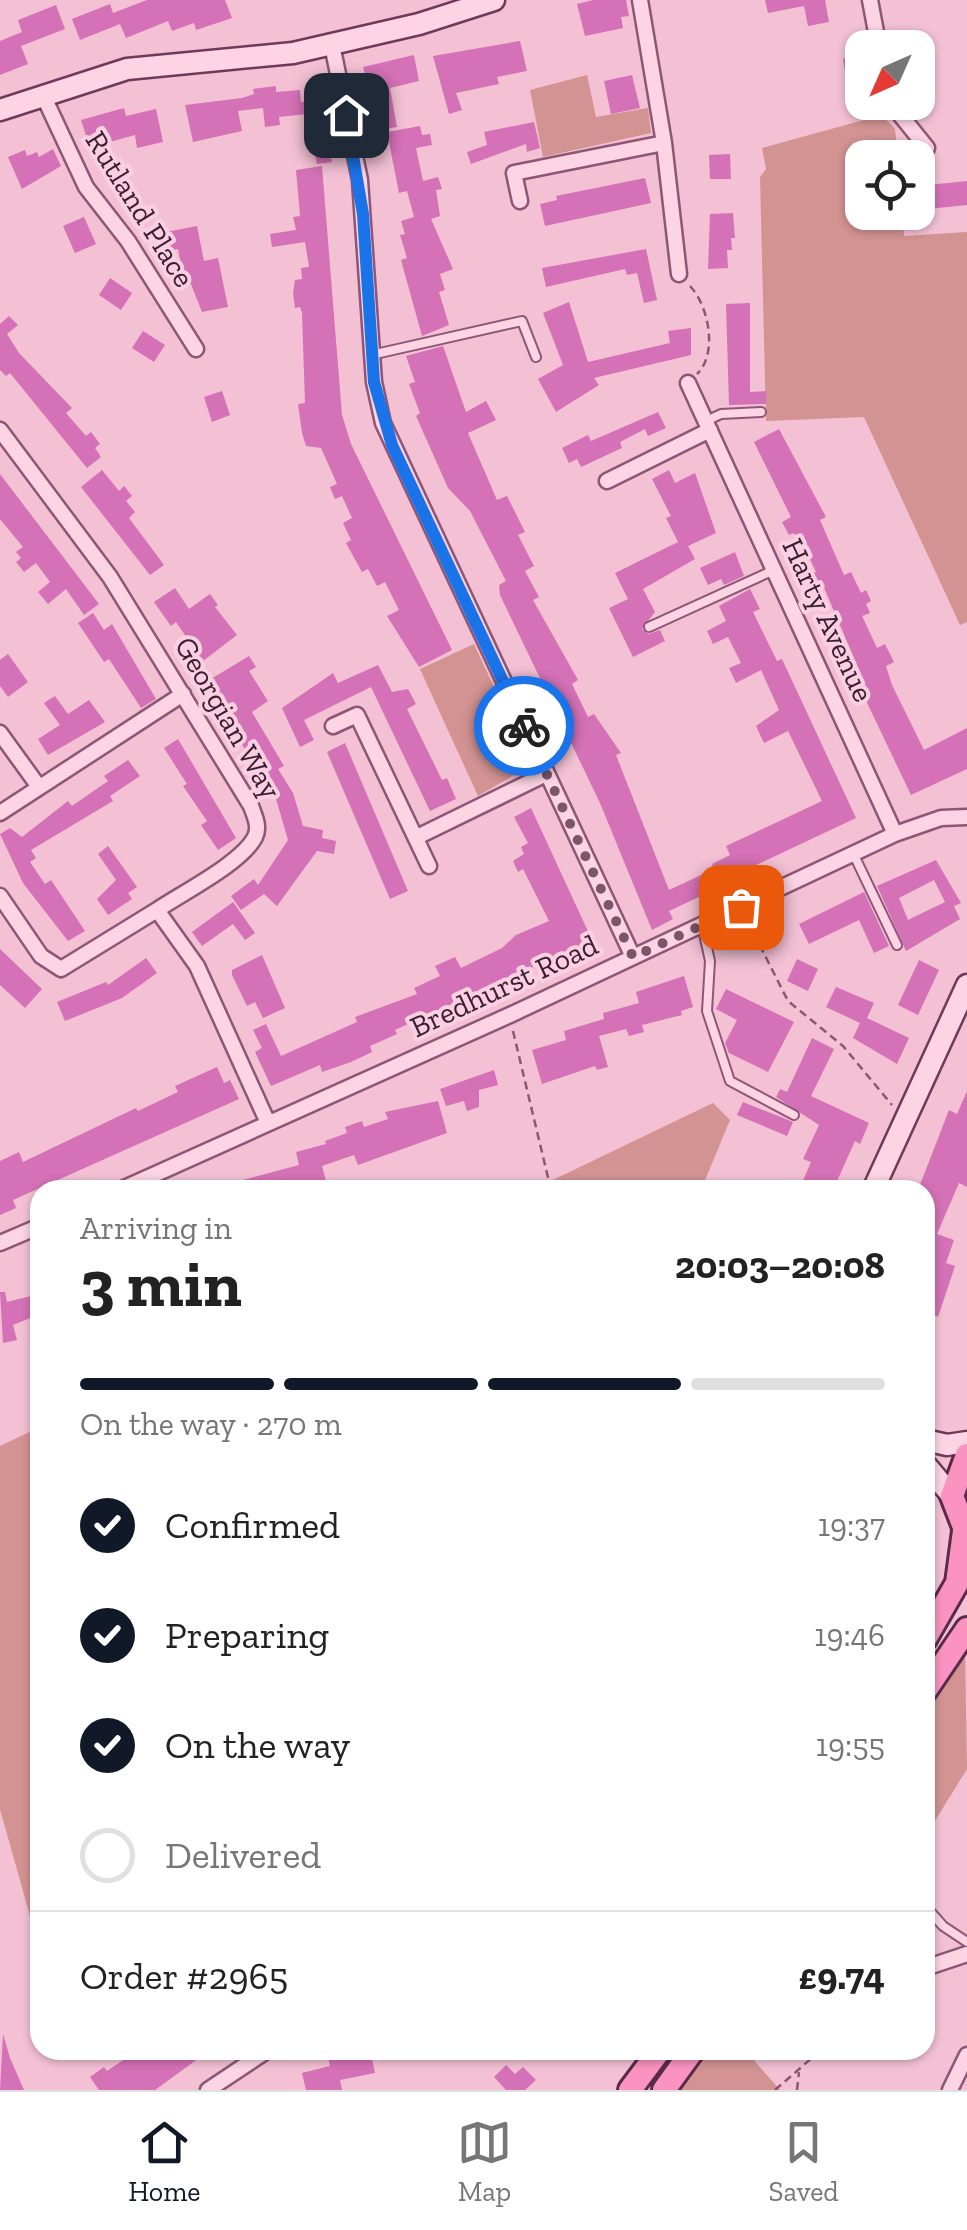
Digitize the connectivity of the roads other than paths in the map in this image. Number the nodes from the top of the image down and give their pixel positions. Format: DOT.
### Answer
graph roads {
  1 [pos="494,0"];
  2 [pos="640,0"];
  3 [pos="870,0"];
  4 [pos="876,30"];
  5 [pos="332,45"];
  6 [pos="43,95"];
  7 [pos="0,110"];
  8 [pos="904,120"];
  9 [pos="921,140"];
  10 [pos="664,143"];
  11 [pos="520,200"];
  12 [pos="679,274"];
  13 [pos="196,349"];
  14 [pos="371,355"];
  15 [pos="536,357"];
  16 [pos="688,383"];
  17 [pos="762,412"];
  18 [pos="708,425"];
  19 [pos="0,430"];
  20 [pos="607,481"];
  21 [pos="774,570"];
  22 [pos="649,627"];
  23 [pos="183,694"];
  24 [pos="333,726"];
  25 [pos="0,733"];
  26 [pos="546,774"];
  27 [pos="38,788"];
  28 [pos="0,813"];
  29 [pos="967,817"];
  30 [pos="895,834"];
  31 [pos="416,837"];
  32 [pos="854,853"];
  33 [pos="430,866"];
  34 [pos="0,896"];
  35 [pos="157,910"];
  36 [pos="702,925"];
  37 [pos="897,945"];
  38 [pos="633,957"];
  39 [pos="967,984"];
  40 [pos="794,1114"];
  41 [pos="268,1124"];
  42 [pos="142,1180"];
  43 [pos="877,1180"];
  44 [pos="30,1230"];
  45 [pos="0,1244"];
  46 [pos="935,1442"];
  47 [pos="967,1442"];
  48 [pos="967,1455"];
  49 [pos="935,1476"];
  50 [pos="952,1496"];
  51 [pos="965,1533"];
  52 [pos="935,1622"];
  53 [pos="967,1628"];
  54 [pos="935,1675"];
  55 [pos="935,1917"];
  56 [pos="967,1942"];
  57 [pos="967,1954"];
  58 [pos="935,1965"];
  59 [pos="967,2055"];
  60 [pos="253,2060"];
  61 [pos="652,2060"];
  62 [pos="686,2060"];
  63 [pos="958,2084"];
  64 [pos="208,2090"];
  65 [pos="630,2090"];
  66 [pos="664,2090"];
  1 -- 5 [label="street"];
  2 -- 10 [label="street"];
  3 -- 4 [label="street"];
  5 -- 6 [label="street"];
  5 -- 14 [label="street"];
  6 -- 7 [label="street"];
  6 -- 13 [label="street, Rutland Place"];
  8 -- 9 [label="street"];
  10 -- 11 [label="street"];
  10 -- 12 [label="street"];
  14 -- 15 [label="lane"];
  14 -- 26 [label="street"];
  16 -- 18 [label="street, Harty Avenue"];
  17 -- 18 [label="lane"];
  18 -- 20 [label="street"];
  18 -- 21 [label="street, Harty Avenue"];
  19 -- 23 [label="street, Georgian Way"];
  21 -- 22 [label="lane"];
  21 -- 30 [label="street, Harty Avenue"];
  23 -- 27 [label="street"];
  23 -- 35 [label="street, Georgian Way"];
  24 -- 31 [label="street"];
  25 -- 27 [label="street"];
  26 -- 31 [label="street"];
  26 -- 38 [label="street"];
  27 -- 28 [label="street"];
  29 -- 30 [label="street, Bredhurst Road"];
  30 -- 32 [label="street, Bredhurst Road"];
  31 -- 33 [label="street"];
  32 -- 36 [label="street, Bredhurst Road"];
  32 -- 37 [label="lane"];
  34 -- 35 [label="street"];
  35 -- 41 [label="street"];
  36 -- 38 [label="street, Bredhurst Road"];
  36 -- 40 [label="lane"];
  38 -- 41 [label="street, Bredhurst Road"];
  39 -- 43 [label="street"];
  41 -- 42 [label="street, Bredhurst Road"];
  44 -- 45 [label="street"];
  46 -- 47 [label="street"];
  48 -- 50 [label="main road"];
  49 -- 50 [label="street"];
  50 -- 51 [label="main road"];
  51 -- 52 [label="main road"];
  53 -- 54 [label="main road"];
  55 -- 56 [label="lane"];
  57 -- 58 [label="street"];
  59 -- 63 [label="street"];
  60 -- 64 [label="street"];
  61 -- 65 [label="main road"];
  62 -- 66 [label="main road"];
}
